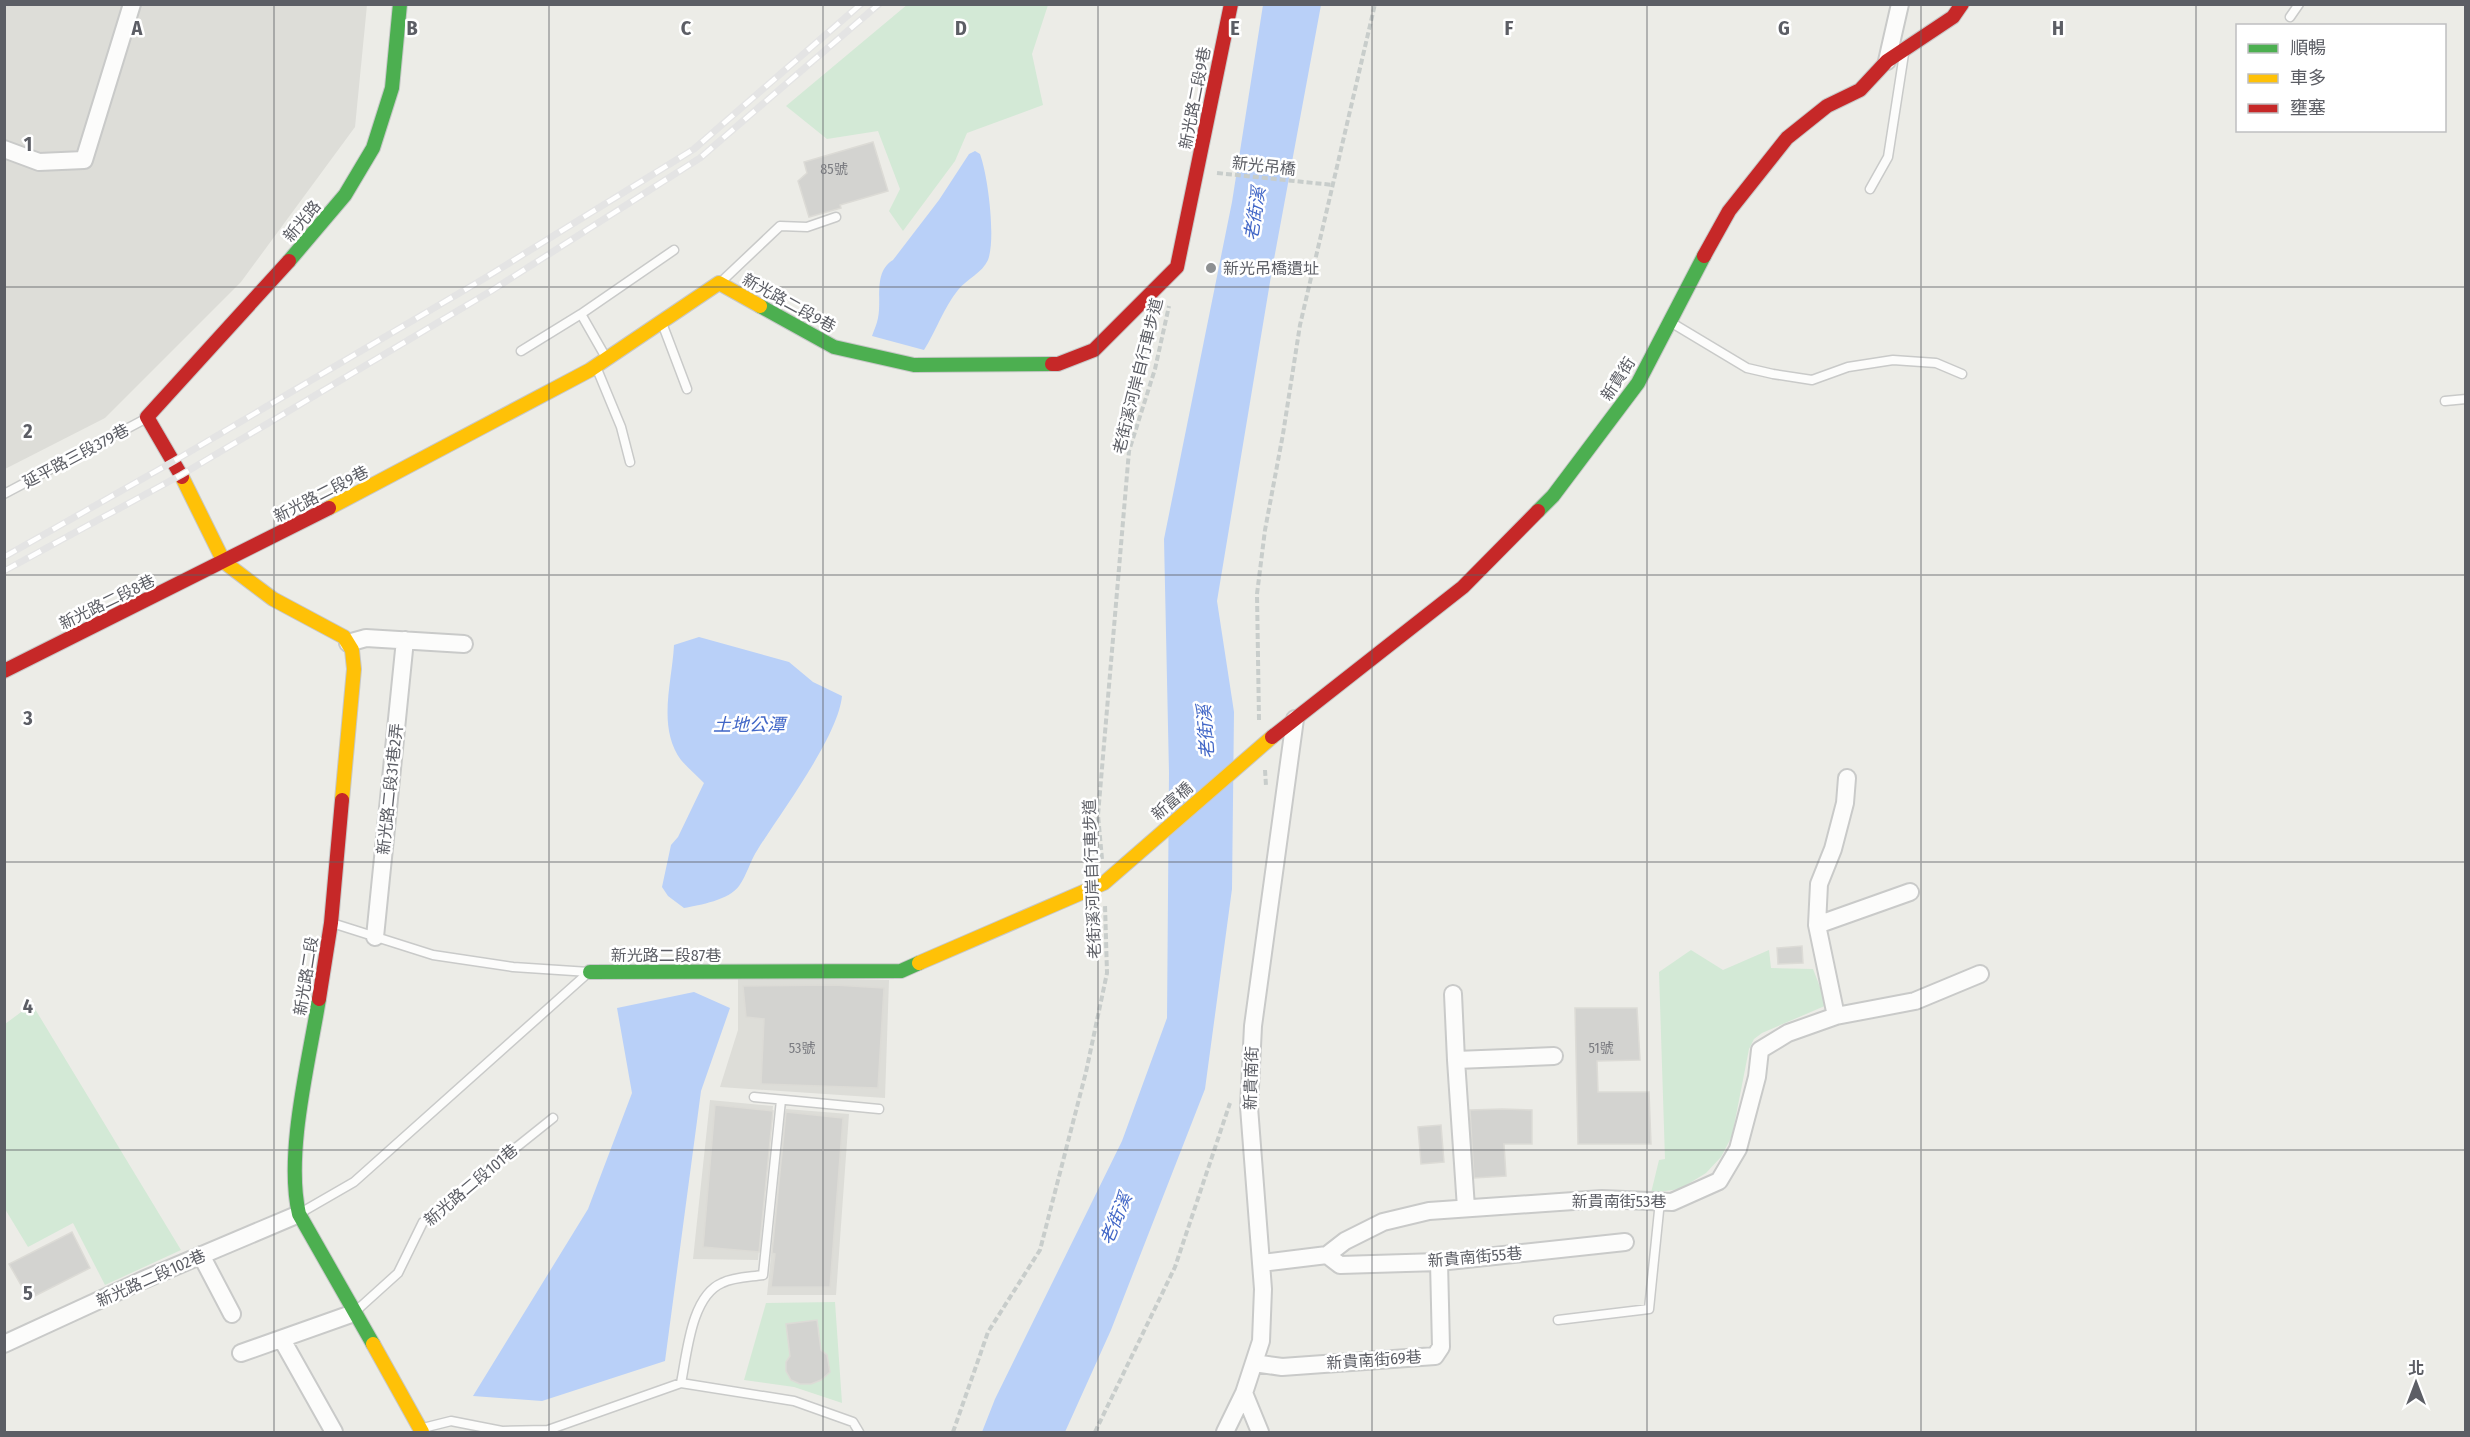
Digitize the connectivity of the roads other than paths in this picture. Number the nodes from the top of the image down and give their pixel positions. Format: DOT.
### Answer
graph roads {
  1 [pos="132,4"];
  2 [pos="400,4"];
  3 [pos="1231,4"];
  4 [pos="1900,4"];
  5 [pos="1962,4"];
  6 [pos="2299,4"];
  7 [pos="2290,16"];
  8 [pos="1905,50"];
  9 [pos="1887,61"];
  10 [pos="4,148"];
  11 [pos="1870,189"];
  12 [pos="837,216"];
  13 [pos="674,250"];
  14 [pos="719,283"];
  15 [pos="581,314"];
  16 [pos="1669,321"];
  17 [pos="661,322"];
  18 [pos="520,351"];
  19 [pos="601,362"];
  20 [pos="1962,374"];
  21 [pos="687,389"];
  22 [pos="2466,399"];
  23 [pos="2445,401"];
  24 [pos="147,417"];
  25 [pos="630,462"];
  26 [pos="4,494"];
  27 [pos="224,562"];
  28 [pos="405,640"];
  29 [pos="348,644"];
  30 [pos="464,644"];
  31 [pos="4,671"];
  32 [pos="1295,718"];
  33 [pos="1262,745"];
  34 [pos="1847,778"];
  35 [pos="1104,883"];
  36 [pos="1910,892"];
  37 [pos="331,923"];
  38 [pos="1817,925"];
  39 [pos="375,937"];
  40 [pos="590,972"];
  41 [pos="1980,975"];
  42 [pos="1453,994"];
  43 [pos="1836,1016"];
  44 [pos="1554,1056"];
  45 [pos="1456,1060"];
  46 [pos="754,1097"];
  47 [pos="781,1100"];
  48 [pos="879,1108"];
  49 [pos="553,1118"];
  50 [pos="1660,1202"];
  51 [pos="1466,1208"];
  52 [pos="298,1214"];
  53 [pos="1625,1242"];
  54 [pos="201,1256"];
  55 [pos="1327,1256"];
  56 [pos="1439,1262"];
  57 [pos="1262,1263"];
  58 [pos="354,1313"];
  59 [pos="232,1314"];
  60 [pos="1558,1320"];
  61 [pos="4,1344"];
  62 [pos="285,1345"];
  63 [pos="242,1353"];
  64 [pos="1254,1363"];
  65 [pos="681,1383"];
  66 [pos="1244,1394"];
  67 [pos="421,1431"];
  68 [pos="334,1432"];
  69 [pos="402,1432"];
  70 [pos="859,1432"];
  71 [pos="1225,1432"];
  72 [pos="1260,1432"];
  1 -- 10 [label="street"];
  2 -- 24 [label="street, 新光路"];
  3 -- 14 [label="street, 新光路二段9巷"];
  4 -- 9 [label="street"];
  5 -- 8 [label="street, 新貴街"];
  6 -- 7 [label="lane"];
  8 -- 9 [label="street, 新貴街"];
  8 -- 11 [label="lane"];
  9 -- 16 [label="street, 新貴街"];
  12 -- 14 [label="lane"];
  13 -- 15 [label="lane"];
  14 -- 17 [label="street, 新光路二段9巷"];
  15 -- 18 [label="lane"];
  15 -- 19 [label="lane"];
  16 -- 20 [label="lane"];
  16 -- 32 [label="street, 新貴街"];
  17 -- 19 [label="street, 新光路二段9巷"];
  17 -- 21 [label="lane"];
  19 -- 25 [label="lane"];
  19 -- 27 [label="street, 新光路二段9巷"];
  22 -- 23 [label="lane"];
  24 -- 26 [label="lane, 延平路三段379巷"];
  24 -- 27 [label="street"];
  27 -- 29 [label="street"];
  27 -- 31 [label="street, 新光路二段8巷"];
  28 -- 29 [label="street"];
  28 -- 30 [label="street"];
  28 -- 39 [label="street, 新光路二段31巷2弄"];
  29 -- 37 [label="street, 新光路二段"];
  32 -- 33 [label="street, 新貴街"];
  32 -- 57 [label="street, 新貴南街"];
  33 -- 35 [label="street, 新富橋"];
  34 -- 38 [label="street"];
  35 -- 40 [label="street, 新光路二段87巷"];
  36 -- 38 [label="street"];
  37 -- 39 [label="lane"];
  37 -- 52 [label="street, 新光路二段"];
  38 -- 43 [label="street"];
  39 -- 40 [label="lane"];
  40 -- 52 [label="lane, 新光路二段87巷"];
  41 -- 43 [label="street, 新貴南街53巷"];
  42 -- 45 [label="street"];
  43 -- 50 [label="street, 新貴南街53巷"];
  44 -- 45 [label="street"];
  45 -- 51 [label="street"];
  46 -- 47 [label="lane"];
  47 -- 48 [label="lane"];
  47 -- 65 [label="lane"];
  49 -- 58 [label="lane, 新光路二段101巷"];
  50 -- 51 [label="street, 新貴南街53巷"];
  50 -- 60 [label="lane"];
  51 -- 55 [label="street, 新貴南街53巷"];
  52 -- 54 [label="street, 新光路二段102巷"];
  52 -- 58 [label="street, 新光路二段"];
  53 -- 56 [label="street, 新貴南街55巷"];
  54 -- 59 [label="street"];
  54 -- 61 [label="street, 新光路二段102巷"];
  55 -- 56 [label="street, 新貴南街55巷"];
  55 -- 57 [label="street"];
  56 -- 64 [label="street, 新貴南街69巷"];
  57 -- 64 [label="street, 新貴南街"];
  58 -- 63 [label="street"];
  58 -- 67 [label="street, 新光路二段"];
  62 -- 68 [label="street"];
  64 -- 66 [label="street, 新貴南街"];
  65 -- 67 [label="lane"];
  65 -- 70 [label="lane"];
  66 -- 71 [label="street, 新貴南街"];
  66 -- 72 [label="street"];
  67 -- 69 [label="street"];
}
